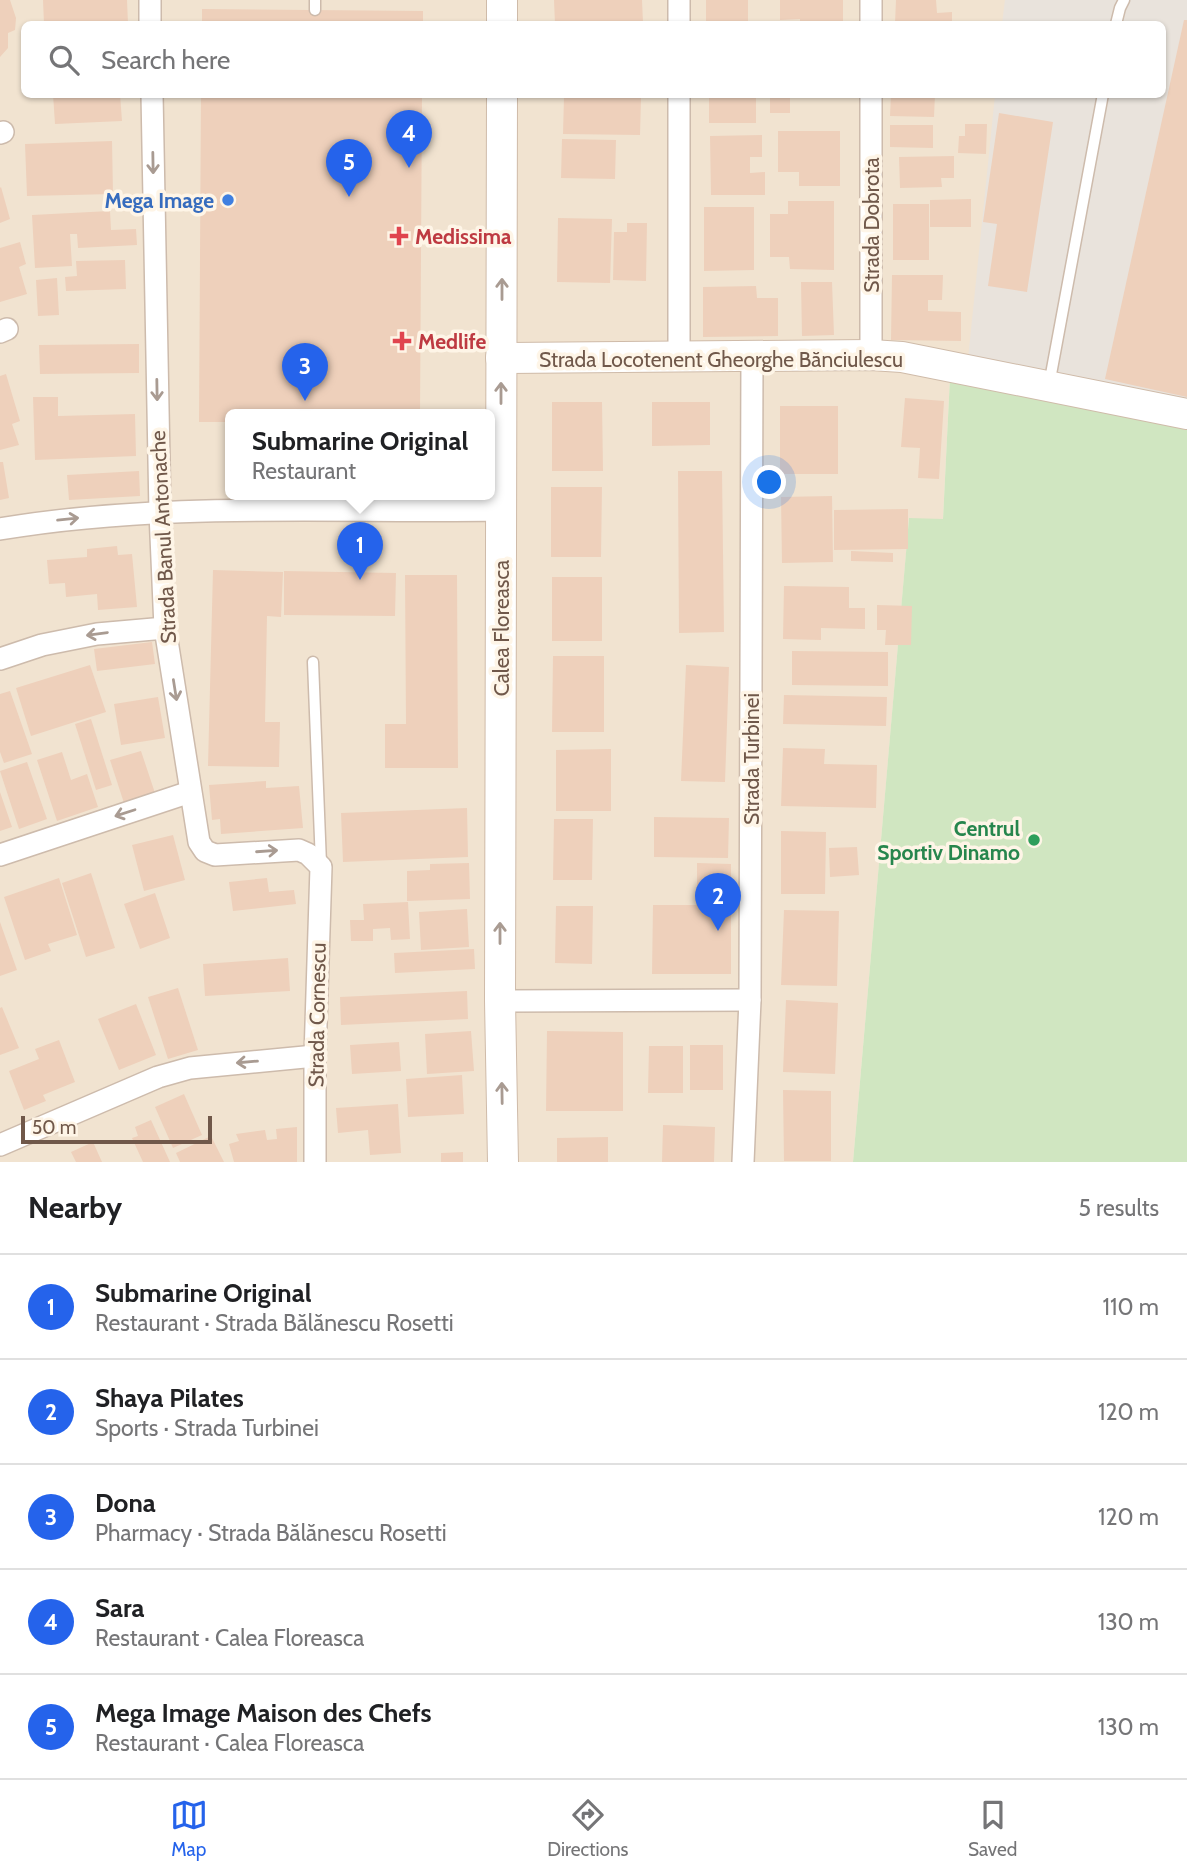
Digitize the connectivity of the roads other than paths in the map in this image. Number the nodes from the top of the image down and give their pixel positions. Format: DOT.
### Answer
graph roads {
  1 [pos="150,0"];
  2 [pos="502,0"];
  3 [pos="679,0"];
  4 [pos="872,0"];
  5 [pos="1124,0"];
  6 [pos="150,21"];
  7 [pos="502,21"];
  8 [pos="679,21"];
  9 [pos="872,21"];
  10 [pos="1117,21"];
  11 [pos="152,98"];
  12 [pos="502,98"];
  13 [pos="679,98"];
  14 [pos="871,98"];
  15 [pos="1102,98"];
  16 [pos="871,355"];
  17 [pos="752,356"];
  18 [pos="678,357"];
  19 [pos="502,358"];
  20 [pos="1049,385"];
  21 [pos="1187,414"];
  22 [pos="306,502"];
  23 [pos="501,510"];
  24 [pos="159,513"];
  25 [pos="0,528"];
  26 [pos="165,628"];
  27 [pos="0,659"];
  28 [pos="313,662"];
  29 [pos="190,792"];
  30 [pos="0,855"];
  31 [pos="321,867"];
  32 [pos="750,1000"];
  33 [pos="500,1001"];
  34 [pos="315,1056"];
  35 [pos="0,1145"];
  36 [pos="315,1162"];
  37 [pos="503,1162"];
  38 [pos="743,1162"];
  1 -- 6 [label="street"];
  2 -- 7 [label="street"];
  3 -- 8 [label="street"];
  4 -- 9 [label="street"];
  5 -- 10 [label="lane"];
  11 -- 24 [label="street, Strada Banul Antonache, one-way"];
  19 -- 12 [label="street, Calea Floreasca, one-way"];
  13 -- 18 [label="street"];
  14 -- 16 [label="street, Strada Dobrota"];
  15 -- 20 [label="lane"];
  16 -- 17 [label="street, Strada Locotenent Gheorghe Bănciulescu"];
  16 -- 20 [label="street, Strada Locotenent Gheorghe Bănciulescu"];
  17 -- 18 [label="street, Strada Locotenent Gheorghe Bănciulescu"];
  17 -- 32 [label="street, Strada Turbinei"];
  18 -- 19 [label="street, Strada Locotenent Gheorghe Bănciulescu"];
  23 -- 19 [label="street, Calea Floreasca, one-way"];
  20 -- 21 [label="street, Strada Locotenent Gheorghe Bănciulescu"];
  22 -- 23 [label="street"];
  22 -- 24 [label="street"];
  33 -- 23 [label="street, Calea Floreasca, one-way"];
  25 -- 24 [label="street, one-way"];
  24 -- 26 [label="street, Strada Banul Antonache"];
  26 -- 27 [label="street, one-way"];
  26 -- 29 [label="street, Strada Banul Antonache, one-way"];
  28 -- 31 [label="lane"];
  29 -- 30 [label="street, one-way"];
  29 -- 31 [label="street, Strada Banul Antonache, one-way"];
  31 -- 34 [label="street, Strada Cornescu"];
  32 -- 33 [label="street"];
  32 -- 38 [label="street, Strada Turbinei"];
  37 -- 33 [label="street, Calea Floreasca, one-way"];
  34 -- 35 [label="street, one-way"];
  34 -- 36 [label="street, Strada Cornescu"];
}
